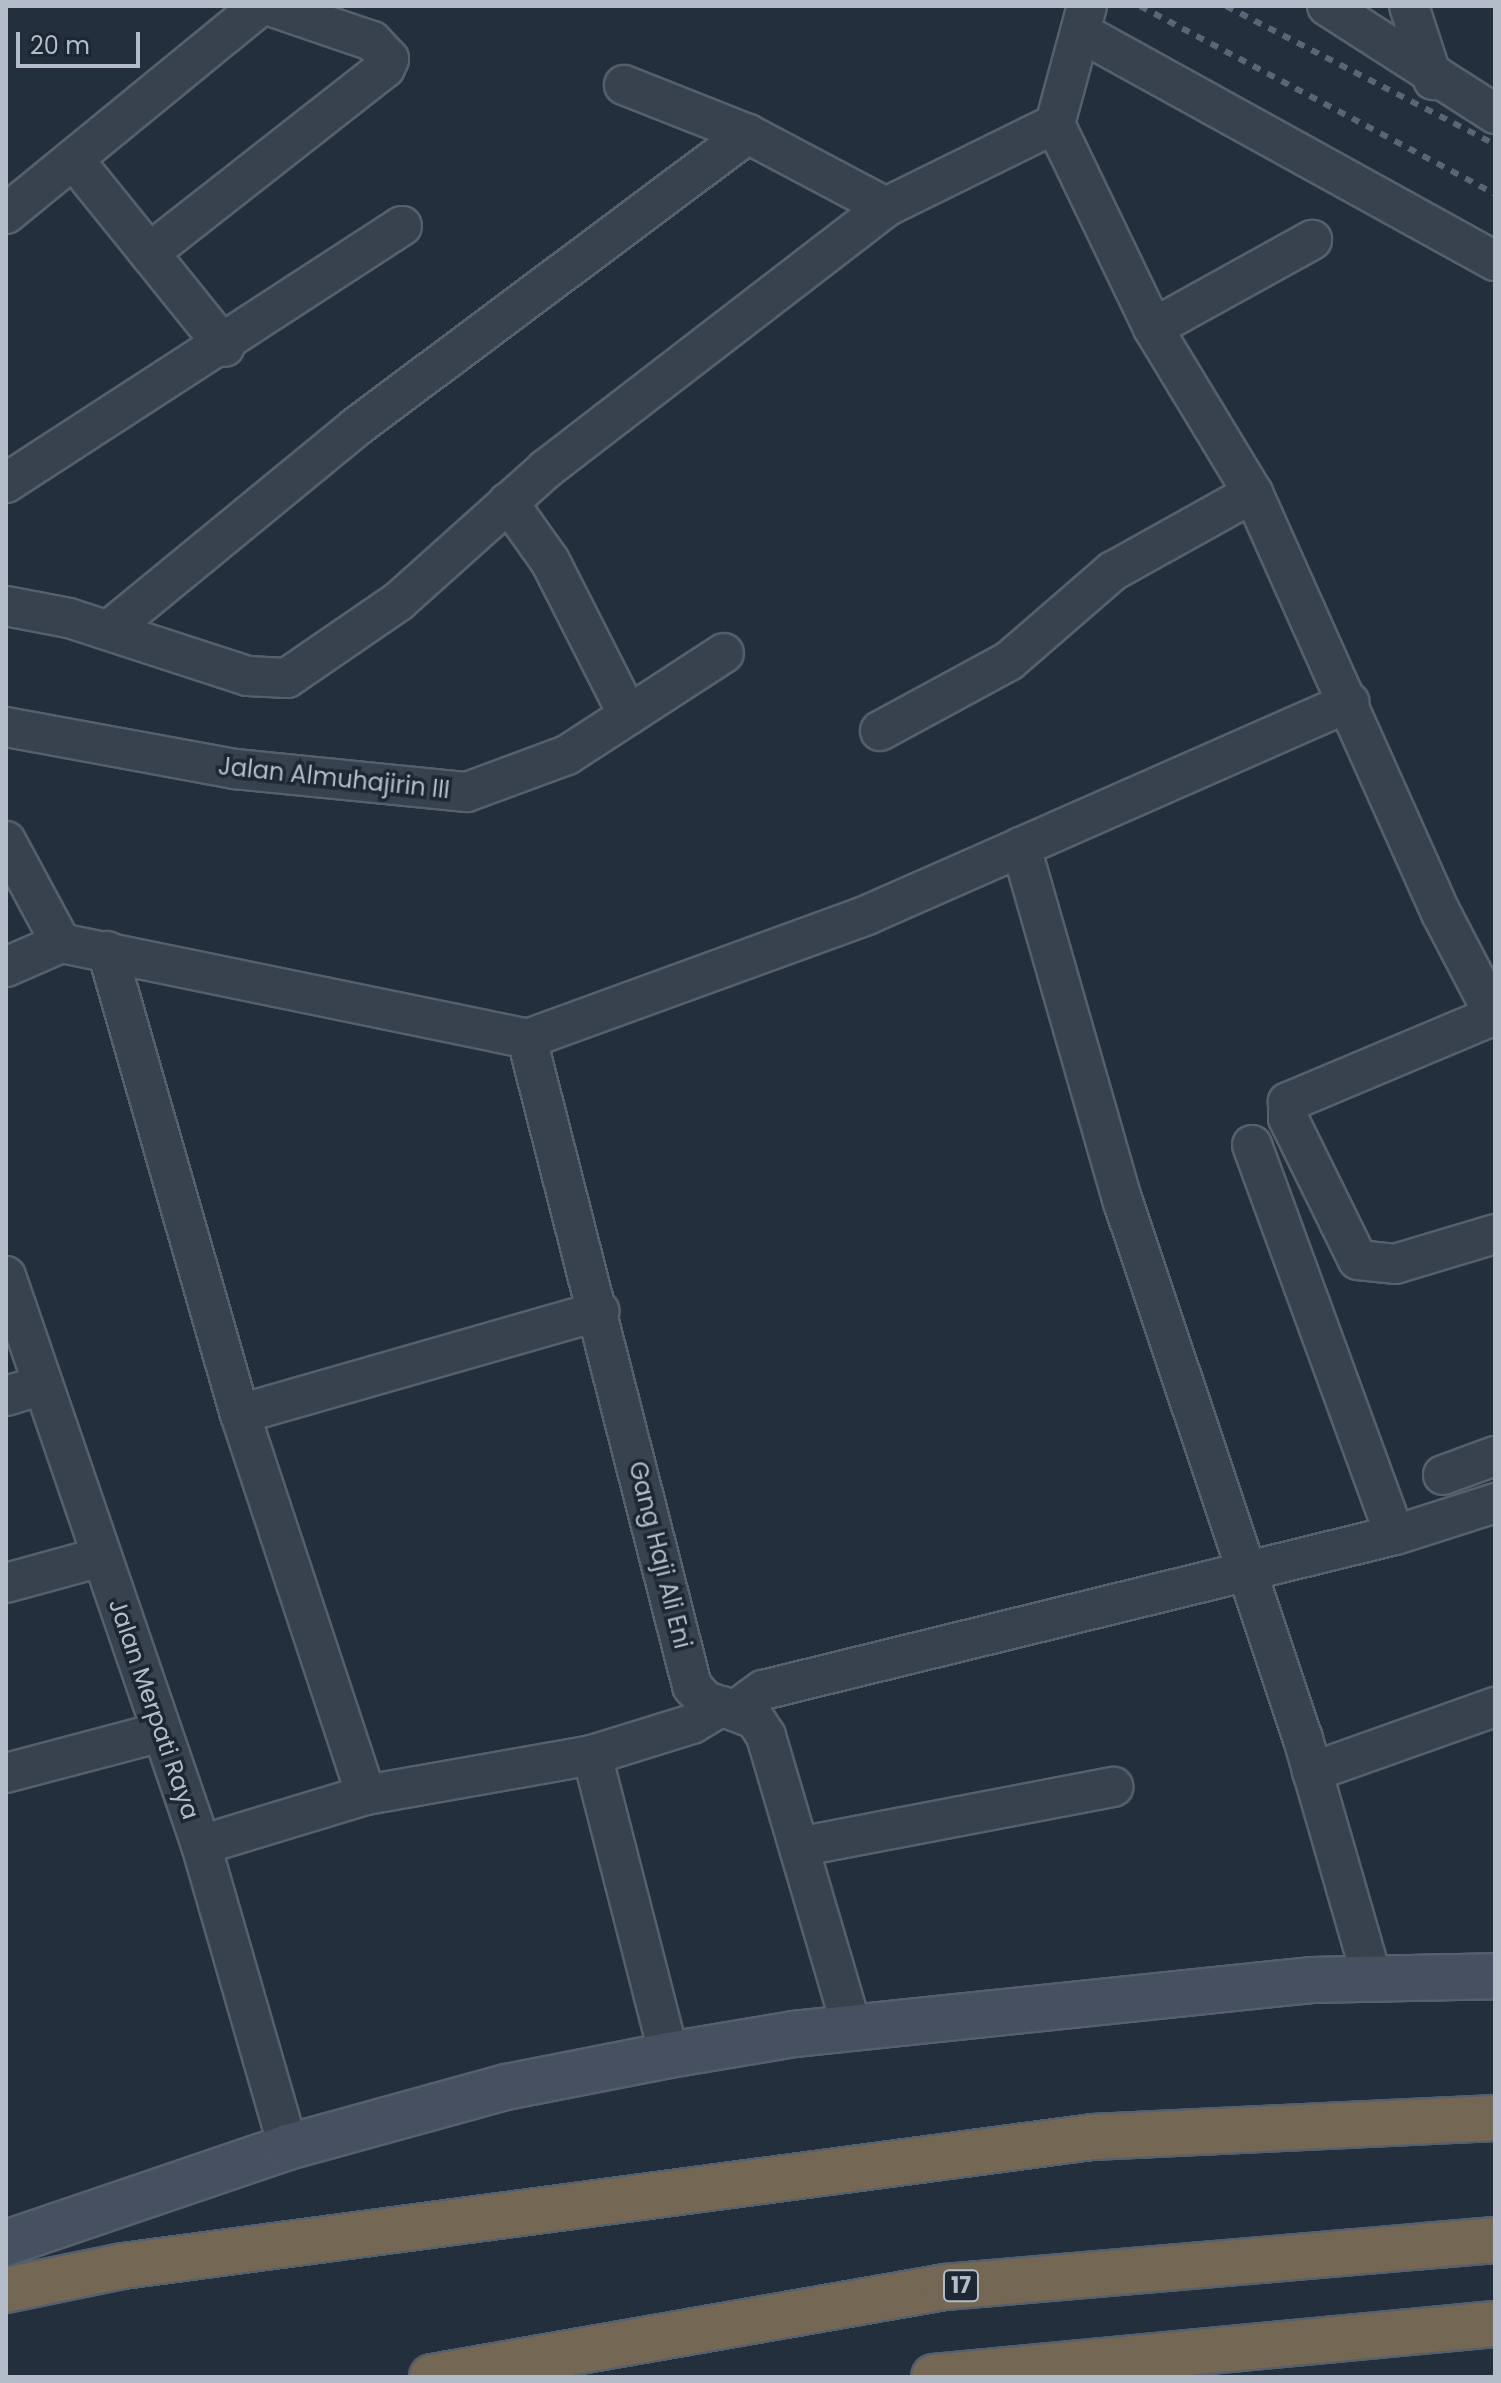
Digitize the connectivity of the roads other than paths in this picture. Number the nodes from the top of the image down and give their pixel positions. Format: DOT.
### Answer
graph roads {
  1 [pos="260,6"];
  2 [pos="269,6"];
  3 [pos="1327,6"];
  4 [pos="1409,6"];
  5 [pos="1084,19"];
  6 [pos="1433,80"];
  7 [pos="624,85"];
  8 [pos="1495,114"];
  9 [pos="1055,124"];
  10 [pos="748,134"];
  11 [pos="74,160"];
  12 [pos="886,207"];
  13 [pos="6,214"];
  14 [pos="402,226"];
  15 [pos="1312,240"];
  16 [pos="149,253"];
  17 [pos="1495,261"];
  18 [pos="1153,328"];
  19 [pos="225,347"];
  20 [pos="6,483"];
  21 [pos="1253,493"];
  22 [pos="508,502"];
  23 [pos="6,606"];
  24 [pos="109,630"];
  25 [pos="724,653"];
  26 [pos="1349,702"];
  27 [pos="628,715"];
  28 [pos="6,727"];
  29 [pos="880,731"];
  30 [pos="6,841"];
  31 [pos="1021,847"];
  32 [pos="61,943"];
  33 [pos="107,951"];
  34 [pos="6,967"];
  35 [pos="1494,1014"];
  36 [pos="527,1039"];
  37 [pos="1252,1145"];
  38 [pos="1495,1234"];
  39 [pos="6,1276"];
  40 [pos="600,1311"];
  41 [pos="42,1385"];
  42 [pos="6,1396"];
  43 [pos="240,1414"];
  44 [pos="1495,1456"];
  45 [pos="1443,1475"];
  46 [pos="1495,1503"];
  47 [pos="1395,1535"];
  48 [pos="101,1557"];
  49 [pos="1242,1573"];
  50 [pos="6,1583"];
  51 [pos="730,1707"];
  52 [pos="1495,1707"];
  53 [pos="161,1732"];
  54 [pos="592,1755"];
  55 [pos="1312,1772"];
  56 [pos="6,1773"];
  57 [pos="1113,1787"];
  58 [pos="366,1795"];
  59 [pos="201,1845"];
  60 [pos="803,1846"];
  61 [pos="1495,1976"];
  62 [pos="1372,1978"];
  63 [pos="852,2028"];
  64 [pos="669,2055"];
  65 [pos="1495,2118"];
  66 [pos="288,2147"];
  67 [pos="1495,2240"];
  68 [pos="6,2243"];
  69 [pos="6,2290"];
  70 [pos="1495,2324"];
  71 [pos="432,2377"];
  72 [pos="934,2377"];
  1 -- 11 [label="street"];
  2 -- 16 [label="street"];
  3 -- 6 [label="street"];
  4 -- 6 [label="street"];
  5 -- 9 [label="street"];
  5 -- 17 [label="street"];
  6 -- 8 [label="street"];
  7 -- 10 [label="street"];
  9 -- 12 [label="street"];
  9 -- 18 [label="street"];
  10 -- 12 [label="street"];
  10 -- 24 [label="street"];
  11 -- 13 [label="street"];
  11 -- 16 [label="street"];
  12 -- 22 [label="street"];
  14 -- 19 [label="street"];
  15 -- 18 [label="street"];
  16 -- 19 [label="street"];
  18 -- 21 [label="street"];
  19 -- 20 [label="street"];
  21 -- 26 [label="street"];
  21 -- 29 [label="street"];
  22 -- 24 [label="street"];
  22 -- 27 [label="street"];
  23 -- 24 [label="street"];
  25 -- 27 [label="street, Jalan Almuhajirin III"];
  26 -- 31 [label="street"];
  26 -- 35 [label="street"];
  27 -- 28 [label="street, Jalan Almuhajirin III"];
  30 -- 32 [label="street"];
  31 -- 36 [label="street"];
  31 -- 49 [label="street"];
  32 -- 33 [label="street"];
  32 -- 34 [label="street"];
  33 -- 36 [label="street"];
  33 -- 43 [label="street"];
  35 -- 38 [label="street"];
  36 -- 40 [label="street, Gang Haji Ali Eni"];
  37 -- 47 [label="street"];
  39 -- 41 [label="street, Jalan Merpati Raya"];
  40 -- 43 [label="street"];
  40 -- 51 [label="street, Gang Haji Ali Eni"];
  41 -- 42 [label="street"];
  41 -- 48 [label="street, Jalan Merpati Raya"];
  43 -- 58 [label="street"];
  44 -- 45 [label="street"];
  46 -- 47 [label="street"];
  47 -- 49 [label="street"];
  48 -- 50 [label="street"];
  48 -- 53 [label="street, Jalan Merpati Raya"];
  49 -- 51 [label="street"];
  49 -- 55 [label="street"];
  51 -- 54 [label="street"];
  51 -- 60 [label="street, Gang Haji Ali Eni"];
  52 -- 55 [label="street"];
  53 -- 56 [label="street"];
  53 -- 59 [label="street, Jalan Merpati Raya"];
  54 -- 58 [label="street"];
  54 -- 64 [label="street"];
  55 -- 62 [label="street"];
  57 -- 60 [label="street"];
  58 -- 59 [label="street"];
  59 -- 66 [label="street, Jalan Merpati Raya"];
  60 -- 63 [label="street, Gang Haji Ali Eni"];
  61 -- 62 [label="main road"];
  62 -- 63 [label="main road"];
  63 -- 64 [label="main road"];
  64 -- 66 [label="main road"];
  65 -- 69 [label="highway"];
  66 -- 68 [label="main road"];
  67 -- 71 [label="highway, 17"];
  70 -- 72 [label="highway"];
}
